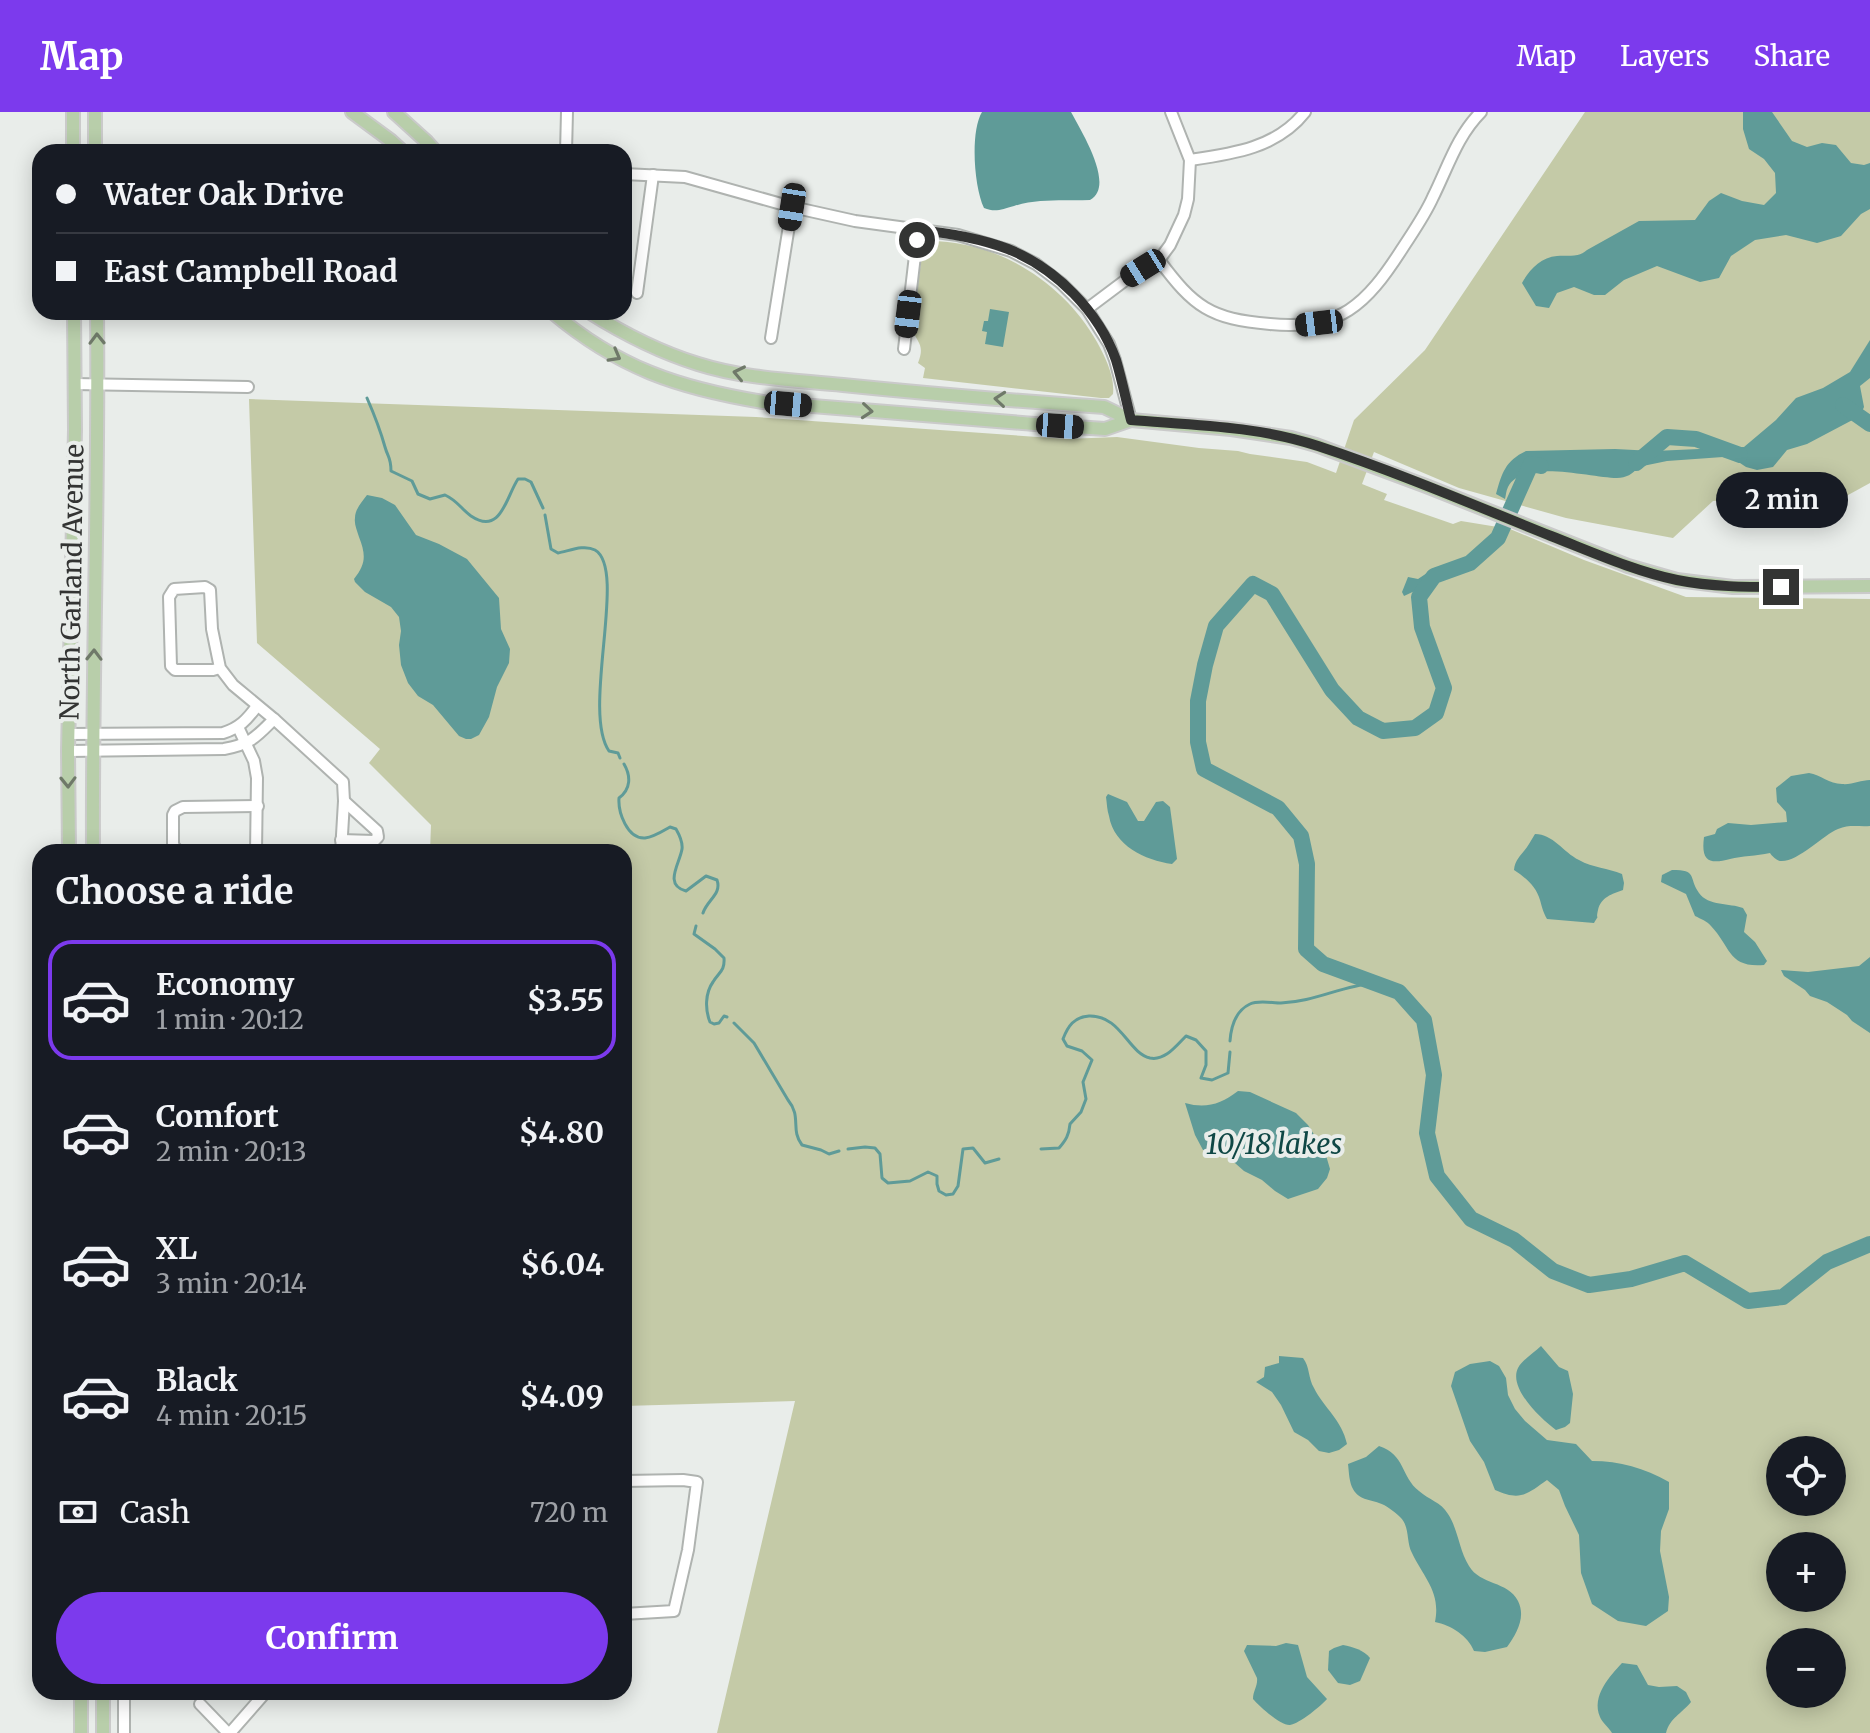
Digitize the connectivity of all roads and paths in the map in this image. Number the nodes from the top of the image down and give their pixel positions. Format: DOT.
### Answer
graph roads {
  1 [pos="73,112"];
  2 [pos="95,112"];
  3 [pos="352,112"];
  4 [pos="394,112"];
  5 [pos="567,112"];
  6 [pos="1171,112"];
  7 [pos="1305,112"];
  8 [pos="1481,112"];
  9 [pos="73,144"];
  10 [pos="95,144"];
  11 [pos="394,144"];
  12 [pos="428,144"];
  13 [pos="566,144"];
  14 [pos="1190,160"];
  15 [pos="632,174"];
  16 [pos="653,175"];
  17 [pos="792,207"];
  18 [pos="918,230"];
  19 [pos="1159,260"];
  20 [pos="637,293"];
  21 [pos="1087,309"];
  22 [pos="74,320"];
  23 [pos="97,320"];
  24 [pos="561,320"];
  25 [pos="602,320"];
  26 [pos="771,338"];
  27 [pos="904,349"];
  28 [pos="74,384"];
  29 [pos="97,385"];
  30 [pos="248,387"];
  31 [pos="1131,420"];
  32 [pos="1870,586"];
  33 [pos="220,668"];
  34 [pos="257,706"];
  35 [pos="274,719"];
  36 [pos="238,727"];
  37 [pos="93,733"];
  38 [pos="68,734"];
  39 [pos="247,743"];
  40 [pos="68,751"];
  41 [pos="93,751"];
  42 [pos="344,801"];
  43 [pos="258,806"];
  44 [pos="69,844"];
  45 [pos="93,844"];
  46 [pos="173,844"];
  47 [pos="256,844"];
  48 [pos="341,844"];
  49 [pos="354,844"];
  50 [pos="632,1481"];
  51 [pos="632,1614"];
  52 [pos="81,1700"];
  53 [pos="103,1700"];
  54 [pos="124,1700"];
  55 [pos="259,1700"];
  56 [pos="200,1704"];
  57 [pos="81,1733"];
  58 [pos="103,1733"];
  59 [pos="124,1733"];
  60 [pos="229,1733"];
  1 -- 9 [label="main road"];
  2 -- 10 [label="main road"];
  3 -- 11 [label="main road"];
  4 -- 12 [label="main road"];
  5 -- 13 [label="street"];
  6 -- 14 [label="street"];
  7 -- 14 [label="street"];
  8 -- 19 [label="street"];
  14 -- 19 [label="street"];
  15 -- 16 [label="street"];
  16 -- 17 [label="street"];
  16 -- 20 [label="street"];
  17 -- 18 [label="street"];
  17 -- 26 [label="street"];
  18 -- 21 [label="street"];
  18 -- 27 [label="street"];
  19 -- 21 [label="street"];
  21 -- 31 [label="street"];
  22 -- 28 [label="main road, North Garland Avenue"];
  29 -- 23 [label="main road, North Garland Avenue, one-way"];
  24 -- 31 [label="main road, one-way"];
  31 -- 25 [label="main road, one-way"];
  28 -- 29 [label="street"];
  28 -- 38 [label="main road, North Garland Avenue"];
  29 -- 30 [label="street"];
  37 -- 29 [label="main road, North Garland Avenue, one-way"];
  31 -- 32 [label="main road"];
  33 -- 33 [label="street"];
  33 -- 34 [label="street"];
  34 -- 35 [label="street"];
  34 -- 36 [label="street"];
  35 -- 39 [label="street"];
  35 -- 42 [label="street"];
  36 -- 37 [label="street"];
  36 -- 39 [label="street"];
  37 -- 38 [label="street"];
  37 -- 41 [label="main road, North Garland Avenue"];
  38 -- 40 [label="main road, North Garland Avenue"];
  39 -- 41 [label="street"];
  39 -- 43 [label="street"];
  40 -- 41 [label="street"];
  40 -- 44 [label="main road, North Garland Avenue, one-way"];
  41 -- 45 [label="main road, North Garland Avenue"];
  42 -- 48 [label="street"];
  42 -- 49 [label="street"];
  43 -- 46 [label="street"];
  43 -- 47 [label="street"];
  50 -- 51 [label="street"];
  52 -- 57 [label="main road"];
  53 -- 58 [label="main road"];
  54 -- 59 [label="street"];
  55 -- 60 [label="street"];
  56 -- 60 [label="street"];
}
